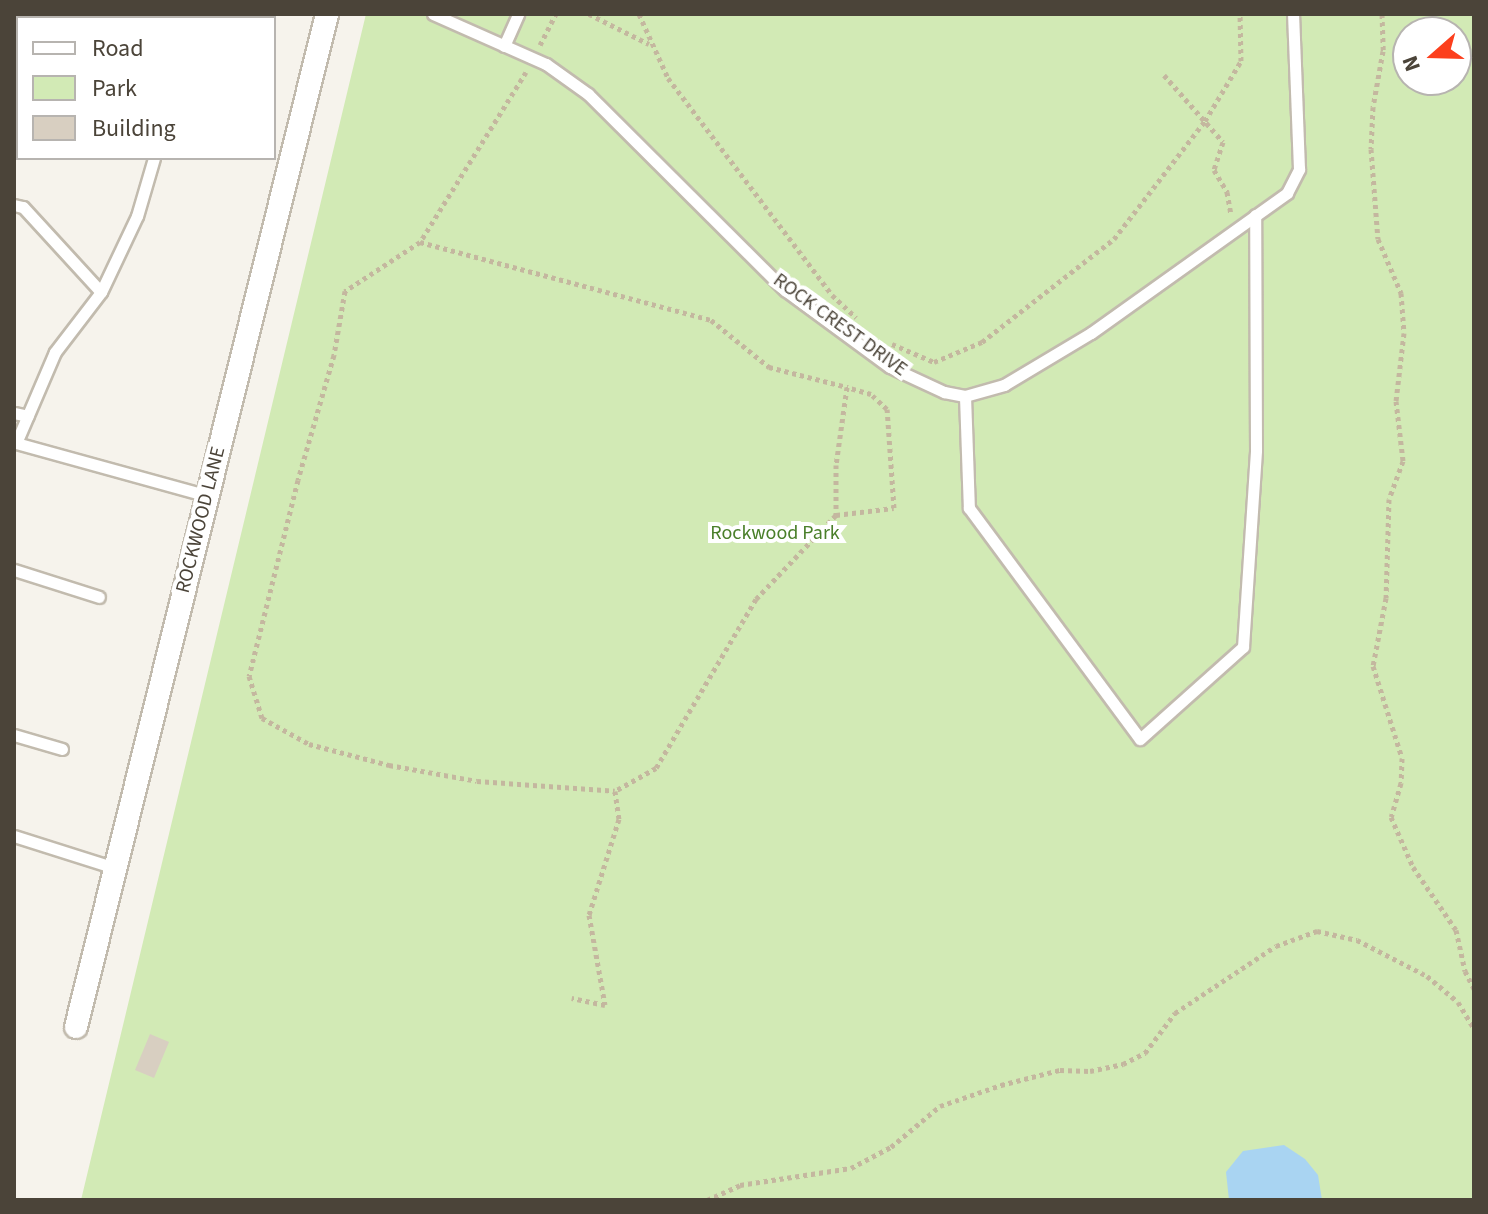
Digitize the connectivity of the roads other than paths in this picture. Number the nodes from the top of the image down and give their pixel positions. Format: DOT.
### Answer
graph roads {
  1 [pos="327,14"];
  2 [pos="433,14"];
  3 [pos="518,14"];
  4 [pos="1293,14"];
  5 [pos="504,46"];
  6 [pos="153,160"];
  7 [pos="14,205"];
  8 [pos="1255,215"];
  9 [pos="101,292"];
  10 [pos="965,396"];
  11 [pos="14,413"];
  12 [pos="28,416"];
  13 [pos="15,445"];
  14 [pos="208,496"];
  15 [pos="14,570"];
  16 [pos="99,597"];
  17 [pos="14,735"];
  18 [pos="62,749"];
  19 [pos="14,836"];
  20 [pos="115,868"];
  21 [pos="76,1027"];
  1 -- 14 [label="street, ROCKWOOD LANE"];
  2 -- 5 [label="lane, ROCK CREST DRIVE"];
  3 -- 5 [label="lane"];
  4 -- 8 [label="lane"];
  5 -- 10 [label="lane, ROCK CREST DRIVE"];
  6 -- 9 [label="lane"];
  7 -- 9 [label="lane"];
  8 -- 10 [label="lane"];
  8 -- 10 [label="lane"];
  9 -- 12 [label="lane"];
  11 -- 12 [label="lane"];
  12 -- 13 [label="lane"];
  13 -- 14 [label="lane"];
  14 -- 20 [label="street, ROCKWOOD LANE"];
  15 -- 16 [label="lane"];
  17 -- 18 [label="lane"];
  19 -- 20 [label="lane"];
  20 -- 21 [label="street, ROCKWOOD LANE"];
}
